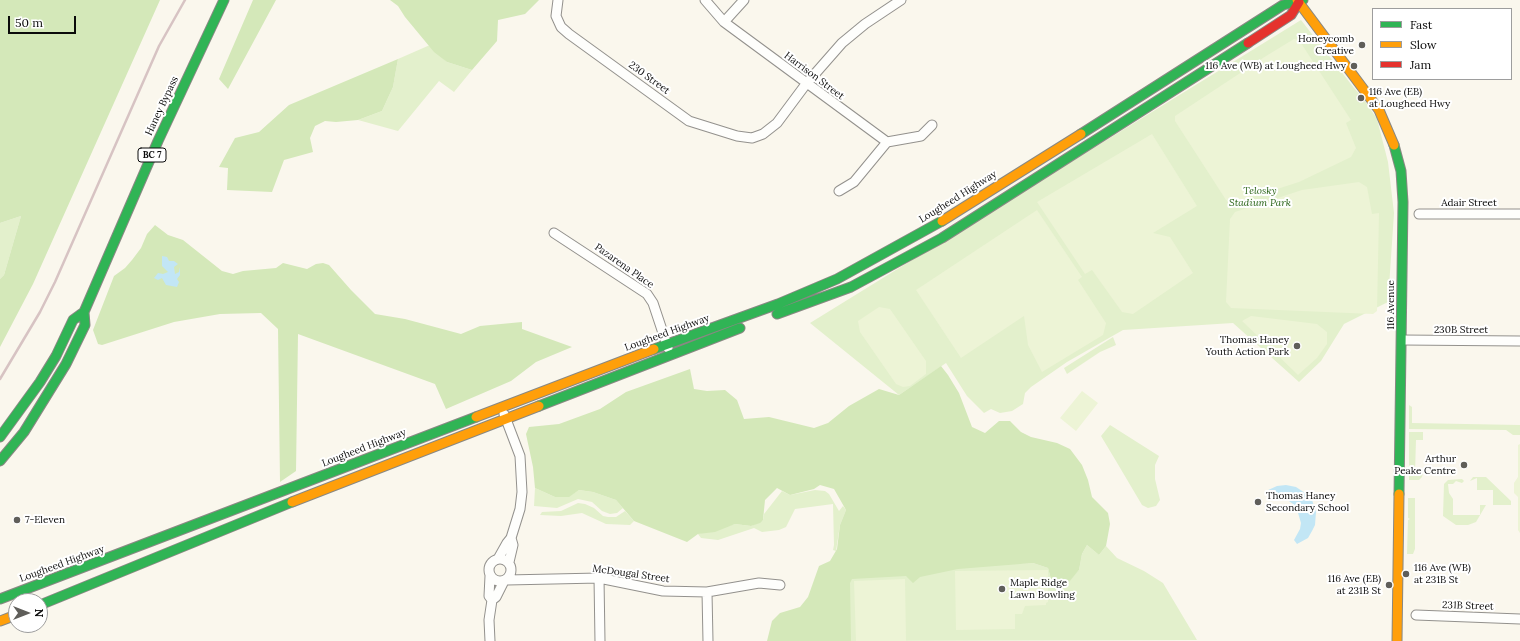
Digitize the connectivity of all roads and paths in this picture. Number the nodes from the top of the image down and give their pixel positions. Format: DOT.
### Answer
graph roads {
  1 [pos="224,0"];
  2 [pos="558,0"];
  3 [pos="705,0"];
  4 [pos="744,0"];
  5 [pos="901,0"];
  6 [pos="1300,1"];
  7 [pos="724,22"];
  8 [pos="806,84"];
  9 [pos="932,125"];
  10 [pos="887,142"];
  11 [pos="839,190"];
  12 [pos="1419,214"];
  13 [pos="1520,214"];
  14 [pos="554,232"];
  15 [pos="84,312"];
  16 [pos="1402,340"];
  17 [pos="1520,341"];
  18 [pos="667,345"];
  19 [pos="670,355"];
  20 [pos="502,407"];
  21 [pos="506,419"];
  22 [pos="0,437"];
  23 [pos="0,461"];
  24 [pos="512,538"];
  25 [pos="498,559"];
  26 [pos="510,566"];
  27 [pos="490,576"];
  28 [pos="599,578"];
  29 [pos="526,579"];
  30 [pos="506,580"];
  31 [pos="780,585"];
  32 [pos="707,592"];
  33 [pos="0,599"];
  34 [pos="492,600"];
  35 [pos="48,602"];
  36 [pos="1416,615"];
  37 [pos="1520,619"];
  38 [pos="490,641"];
  39 [pos="600,641"];
  40 [pos="708,641"];
  41 [pos="1397,641"];
  1 -- 15 [label="main road, Haney Bypass / BC 7"];
  2 -- 8 [label="street, 230 Street"];
  3 -- 7 [label="street, Harrison Street"];
  4 -- 7 [label="street"];
  5 -- 8 [label="street"];
  6 -- 16 [label="main road, 116 Avenue"];
  6 -- 18 [label="main road, Lougheed Highway"];
  6 -- 19 [label="main road, Lougheed Highway"];
  7 -- 8 [label="street, Harrison Street"];
  8 -- 10 [label="street, Harrison Street"];
  9 -- 10 [label="street"];
  10 -- 11 [label="street"];
  12 -- 13 [label="street, Adair Street"];
  14 -- 18 [label="street, Pazarena Place"];
  15 -- 22 [label="main road, Haney Bypass / BC 7"];
  15 -- 23 [label="main road, Haney Bypass / BC 7"];
  16 -- 17 [label="street, 230B Street"];
  16 -- 41 [label="main road, 116 Avenue"];
  18 -- 19 [label="street, Pazarena Place"];
  18 -- 20 [label="main road, Lougheed Highway"];
  19 -- 21 [label="main road, Lougheed Highway"];
  20 -- 21 [label="street"];
  20 -- 33 [label="main road, Lougheed Highway"];
  21 -- 24 [label="street"];
  21 -- 35 [label="main road, Lougheed Highway"];
  24 -- 25 [label="street"];
  24 -- 26 [label="street"];
  25 -- 26 [label="street"];
  25 -- 27 [label="street"];
  26 -- 29 [label="street"];
  26 -- 30 [label="street"];
  27 -- 30 [label="street"];
  27 -- 34 [label="street"];
  28 -- 29 [label="street, McDougal Street"];
  28 -- 32 [label="street, McDougal Street"];
  28 -- 39 [label="street"];
  29 -- 30 [label="street, McDougal Street"];
  30 -- 34 [label="street"];
  31 -- 32 [label="street, McDougal Street"];
  32 -- 40 [label="street"];
  34 -- 38 [label="street"];
  36 -- 37 [label="street, 231B Street"];
}
